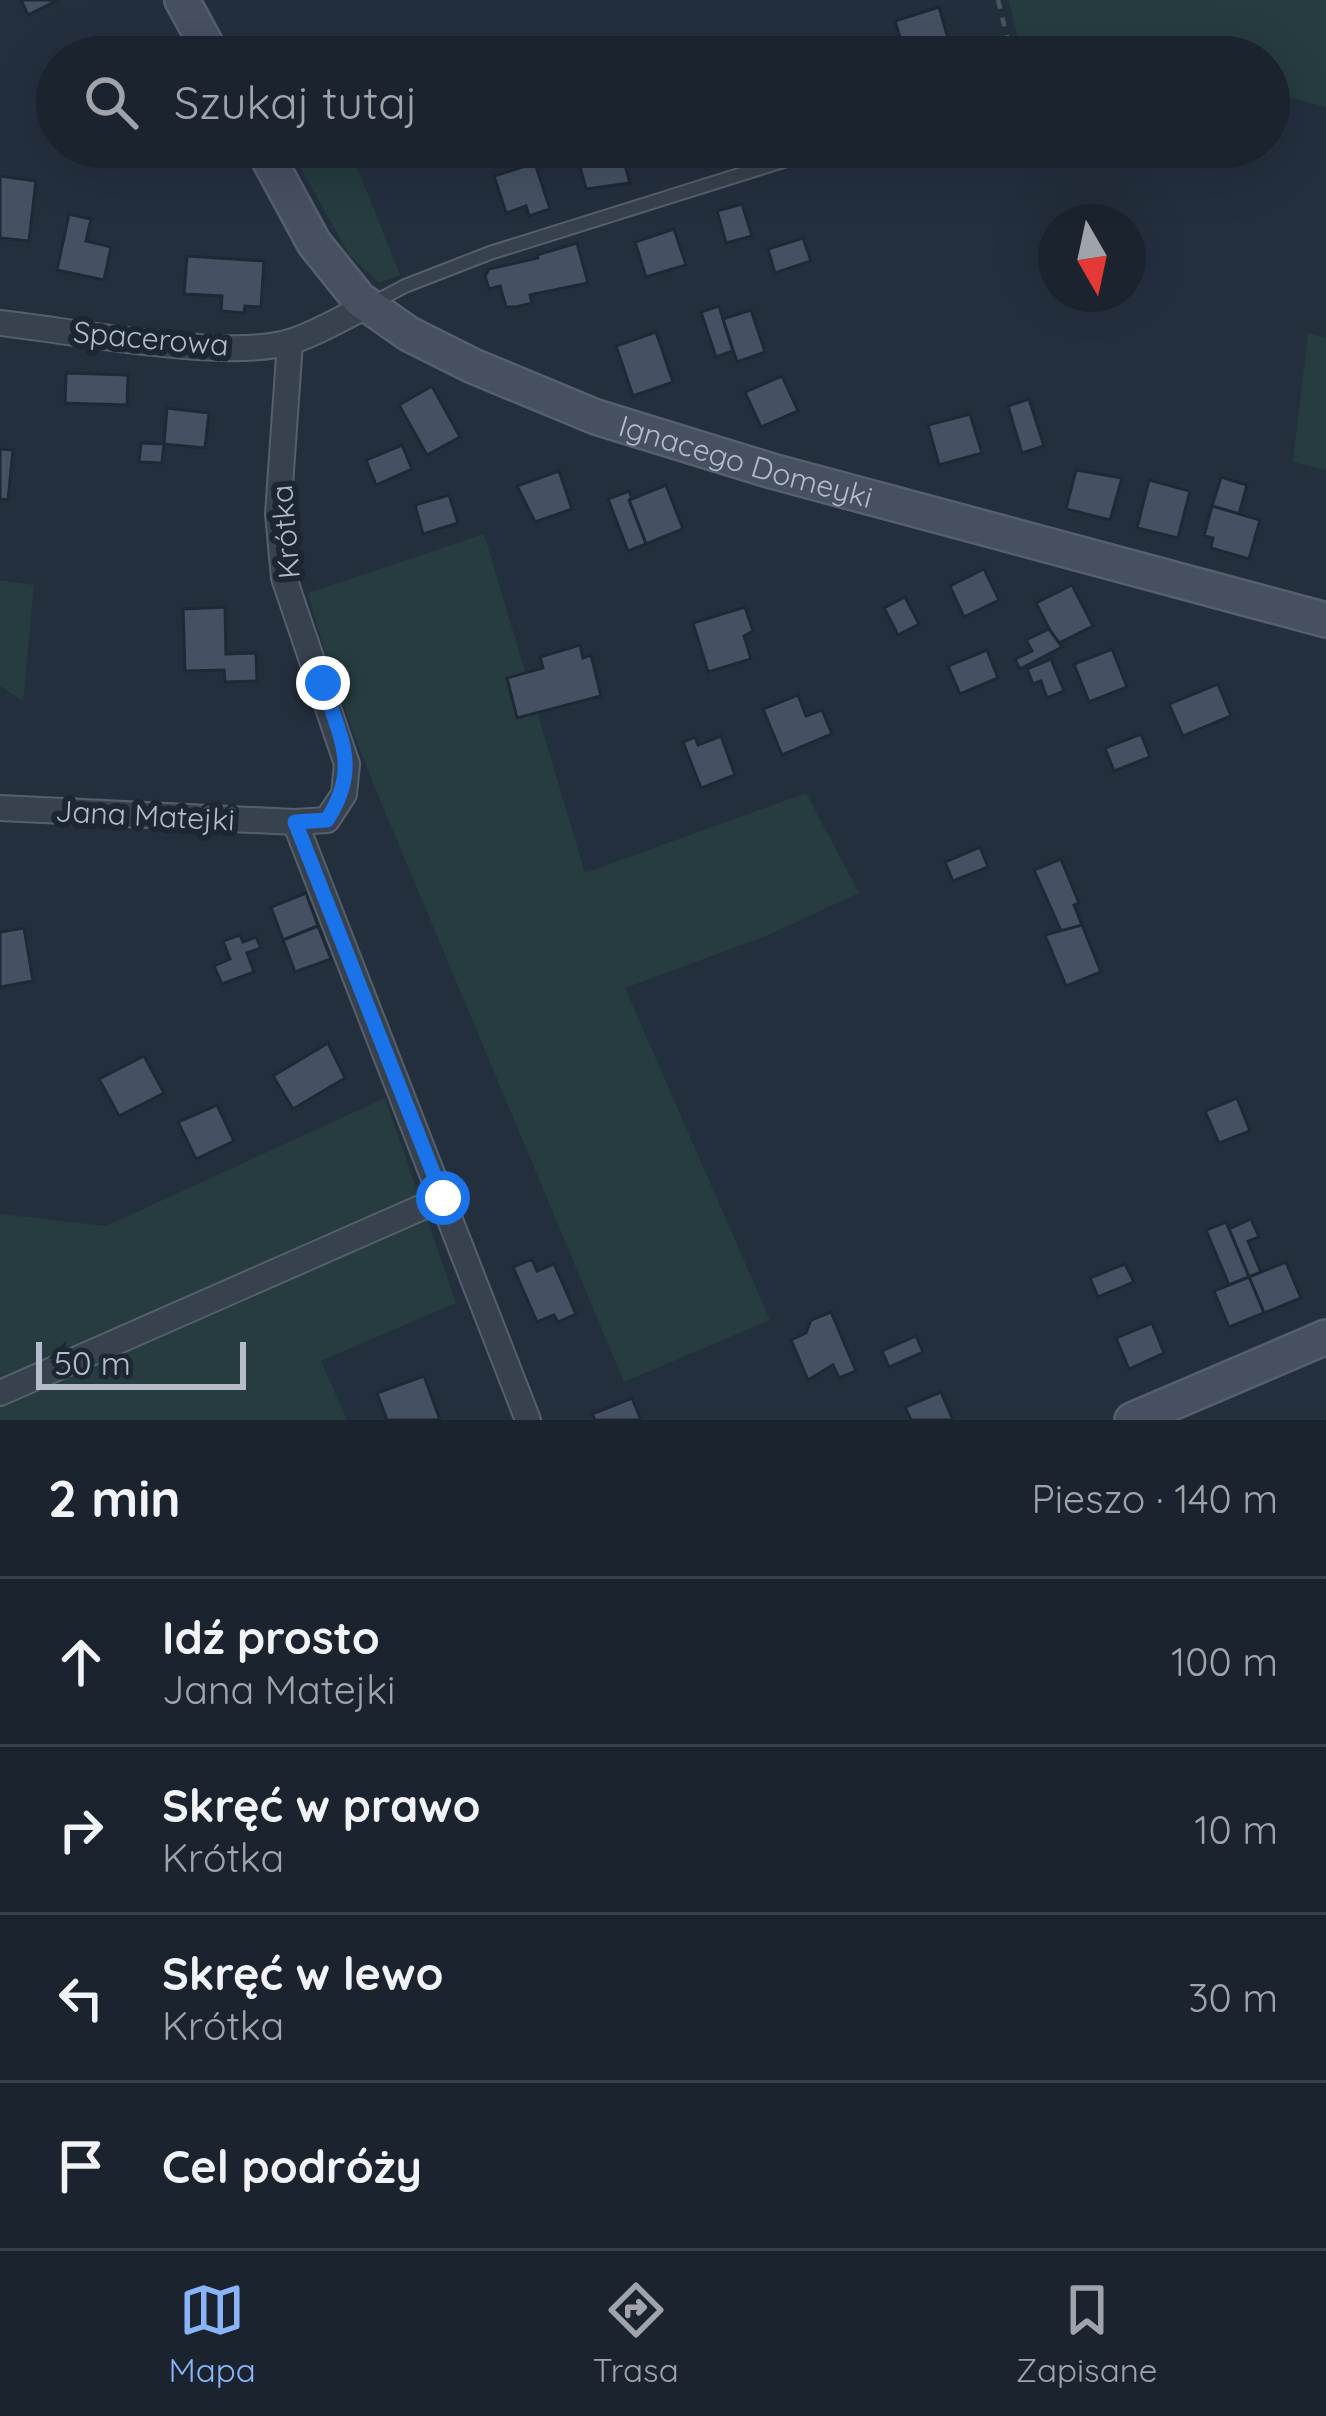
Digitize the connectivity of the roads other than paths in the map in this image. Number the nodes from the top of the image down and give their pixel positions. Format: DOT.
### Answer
graph roads {
  1 [pos="182,0"];
  2 [pos="202,36"];
  3 [pos="273,168"];
  4 [pos="761,168"];
  5 [pos="367,306"];
  6 [pos="0,323"];
  7 [pos="290,342"];
  8 [pos="1326,620"];
  9 [pos="0,808"];
  10 [pos="295,822"];
  11 [pos="443,1198"];
  12 [pos="1326,1337"];
  13 [pos="0,1394"];
  14 [pos="528,1420"];
  15 [pos="1132,1420"];
  1 -- 2 [label="street"];
  3 -- 5 [label="street, Ignacego Domeyki"];
  4 -- 5 [label="lane"];
  5 -- 7 [label="street, Spacerowa"];
  5 -- 8 [label="street, Ignacego Domeyki"];
  6 -- 7 [label="street, Spacerowa"];
  7 -- 10 [label="street, Krótka"];
  9 -- 10 [label="street, Jana Matejki"];
  10 -- 11 [label="street"];
  11 -- 13 [label="street"];
  11 -- 14 [label="street"];
  12 -- 15 [label="street"];
}
